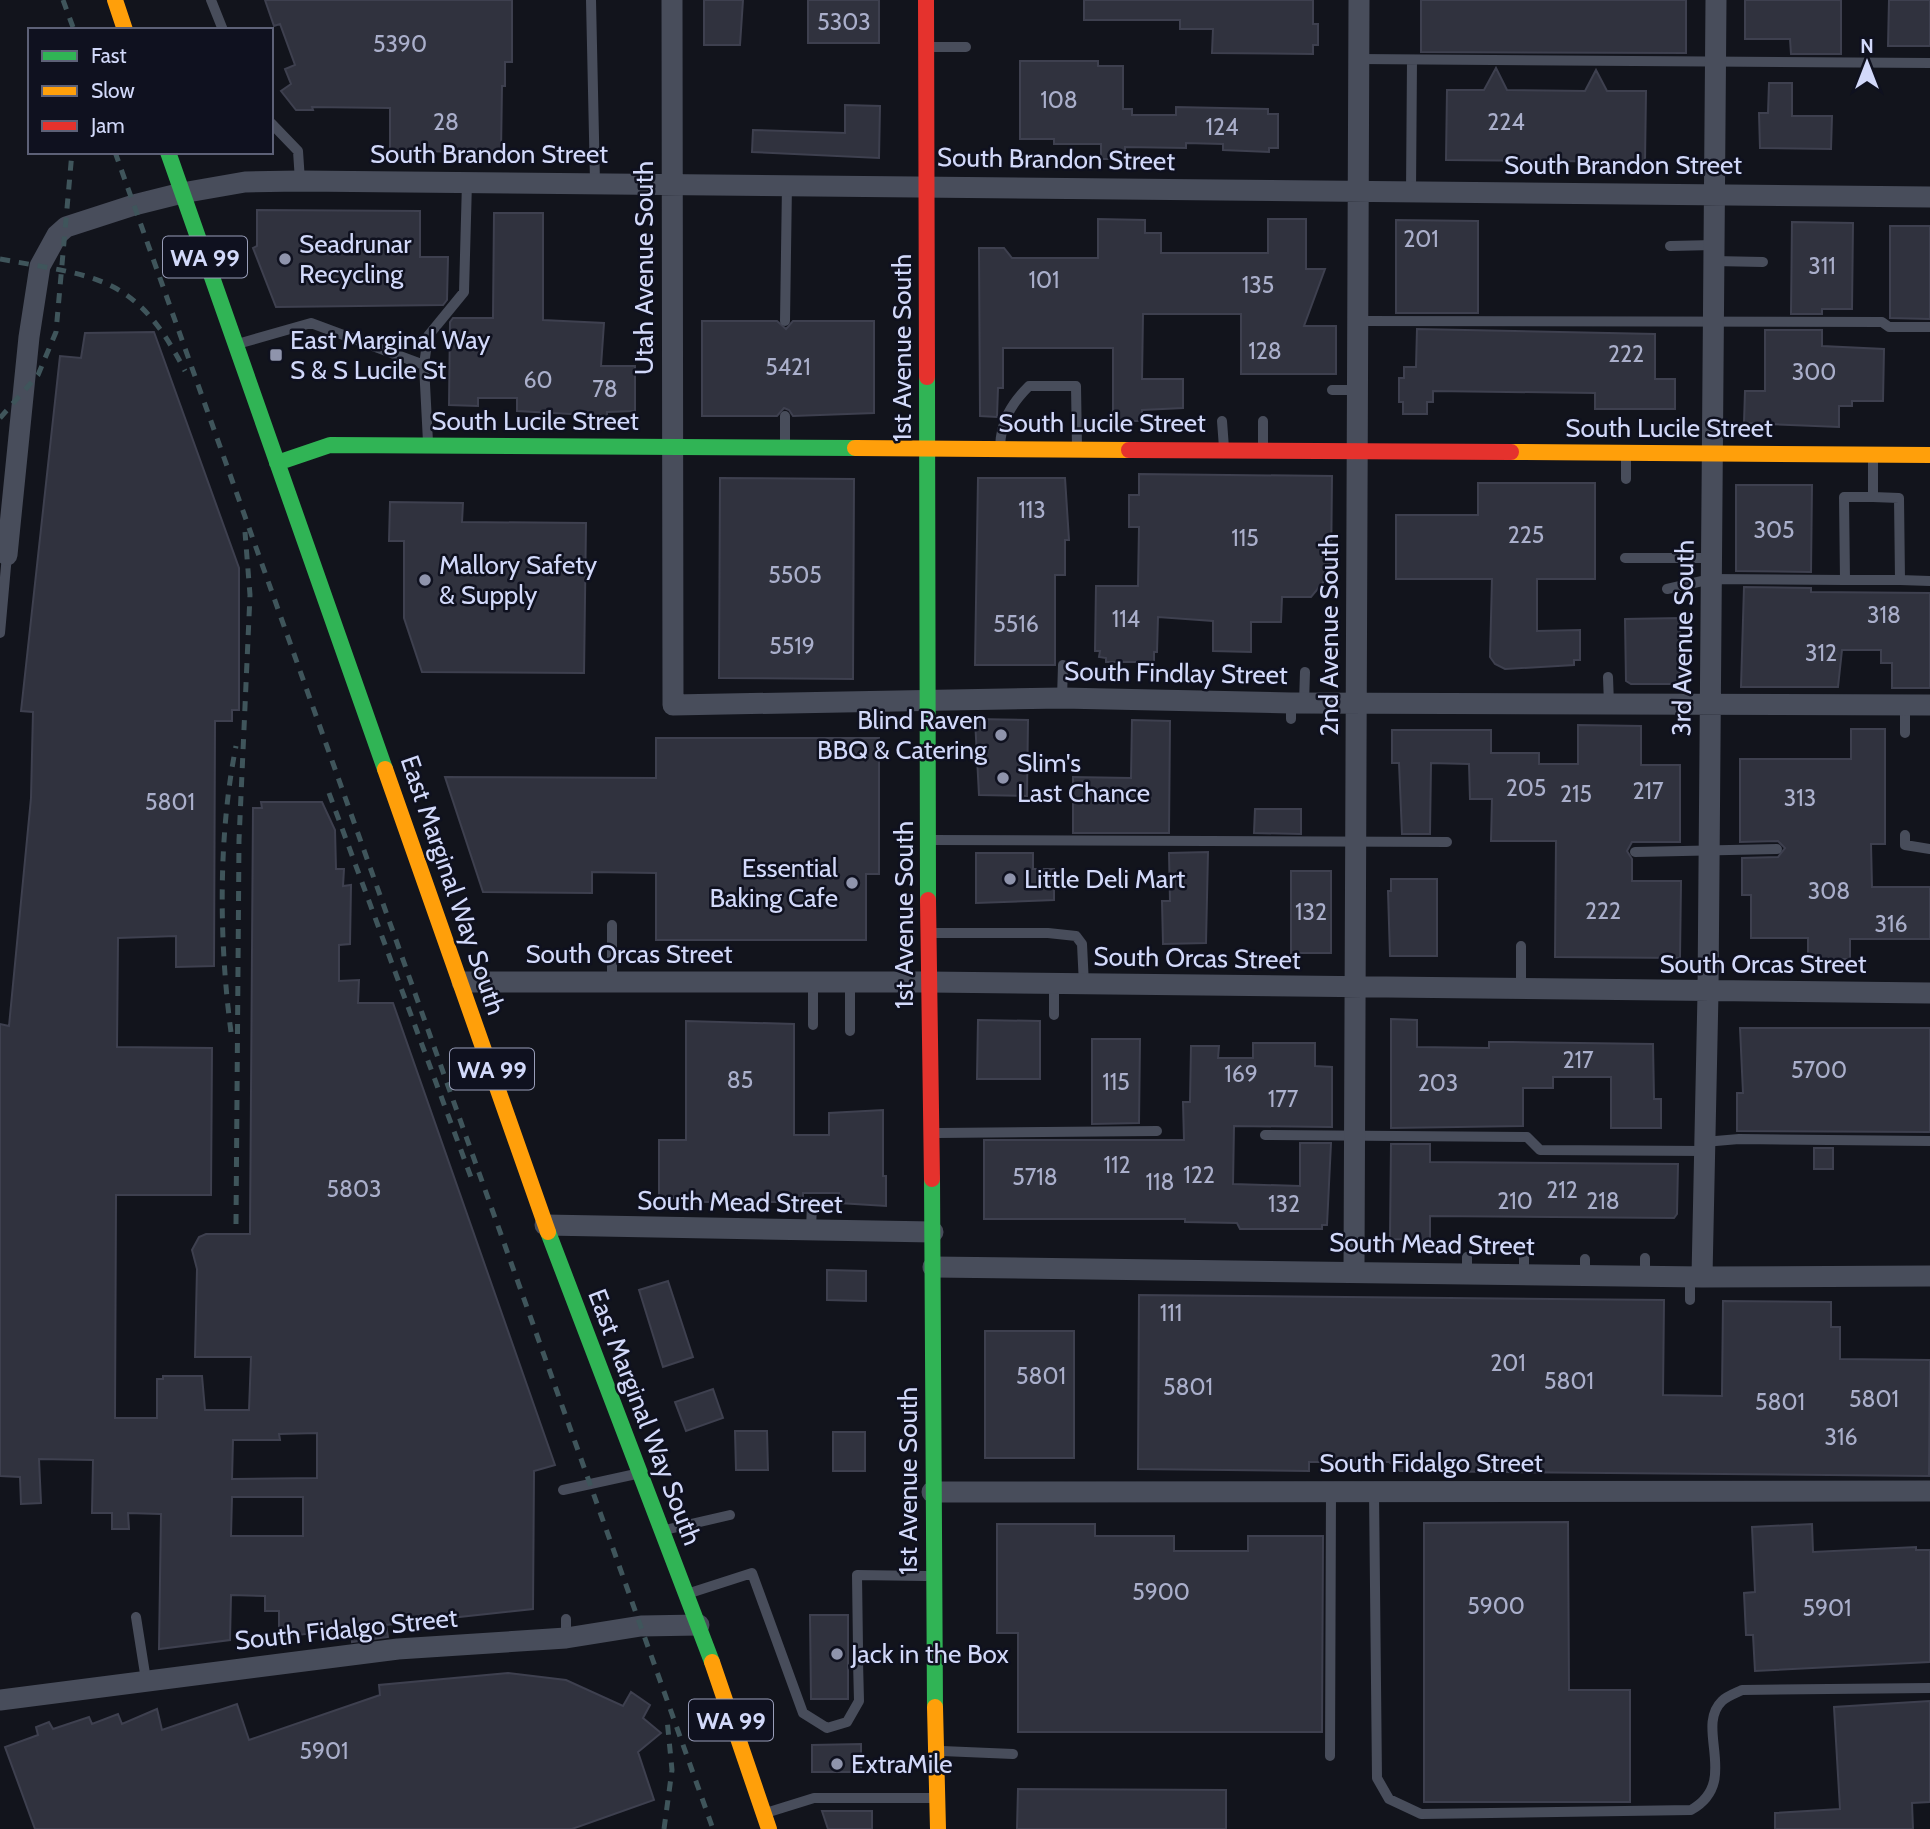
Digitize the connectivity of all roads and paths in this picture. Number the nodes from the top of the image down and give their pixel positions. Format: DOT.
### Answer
graph roads {
  1 [pos="115,0"];
  2 [pos="211,0"];
  3 [pos="592,0"];
  4 [pos="672,0"];
  5 [pos="926,0"];
  6 [pos="1359,0"];
  7 [pos="1716,0"];
  8 [pos="124,28"];
  9 [pos="222,28"];
  10 [pos="926,47"];
  11 [pos="966,47"];
  12 [pos="1359,59"];
  13 [pos="1412,60"];
  14 [pos="1716,62"];
  15 [pos="1930,63"];
  16 [pos="273,124"];
  17 [pos="169,154"];
  18 [pos="300,181"];
  19 [pos="467,181"];
  20 [pos="596,182"];
  21 [pos="671,182"];
  22 [pos="787,184"];
  23 [pos="926,186"];
  24 [pos="1358,191"];
  25 [pos="1411,192"];
  26 [pos="182,193"];
  27 [pos="1714,194"];
  28 [pos="1930,197"];
  29 [pos="1670,246"];
  30 [pos="1714,253"];
  31 [pos="1763,262"];
  32 [pos="1713,320"];
  33 [pos="785,321"];
  34 [pos="1358,321"];
  35 [pos="1930,327"];
  36 [pos="235,345"];
  37 [pos="424,365"];
  38 [pos="1332,390"];
  39 [pos="1358,390"];
  40 [pos="785,416"];
  41 [pos="1222,421"];
  42 [pos="1263,421"];
  43 [pos="428,445"];
  44 [pos="672,446"];
  45 [pos="1000,447"];
  46 [pos="785,448"];
  47 [pos="1077,448"];
  48 [pos="1224,448"];
  49 [pos="1263,449"];
  50 [pos="926,450"];
  51 [pos="1357,450"];
  52 [pos="1626,452"];
  53 [pos="1713,453"];
  54 [pos="1873,454"];
  55 [pos="1930,454"];
  56 [pos="277,463"];
  57 [pos="1626,479"];
  58 [pos="1873,497"];
  59 [pos="8,555"];
  60 [pos="1625,558"];
  61 [pos="1711,569"];
  62 [pos="1845,580"];
  63 [pos="1900,580"];
  64 [pos="1930,581"];
  65 [pos="1667,589"];
  66 [pos="0,633"];
  67 [pos="1063,665"];
  68 [pos="1304,672"];
  69 [pos="1608,677"];
  70 [pos="1062,698"];
  71 [pos="928,703"];
  72 [pos="1357,703"];
  73 [pos="1609,704"];
  74 [pos="1710,704"];
  75 [pos="673,705"];
  76 [pos="1905,705"];
  77 [pos="1930,705"];
  78 [pos="1296,709"];
  79 [pos="1905,733"];
  80 [pos="1905,835"];
  81 [pos="928,840"];
  82 [pos="1356,842"];
  83 [pos="1447,842"];
  84 [pos="1709,849"];
  85 [pos="1777,849"];
  86 [pos="1930,849"];
  87 [pos="1635,852"];
  88 [pos="612,925"];
  89 [pos="928,933"];
  90 [pos="1521,946"];
  91 [pos="462,982"];
  92 [pos="612,982"];
  93 [pos="813,982"];
  94 [pos="850,982"];
  95 [pos="928,982"];
  96 [pos="1054,984"];
  97 [pos="1084,985"];
  98 [pos="1356,989"];
  99 [pos="1521,990"];
  100 [pos="1708,993"];
  101 [pos="1930,993"];
  102 [pos="1054,1015"];
  103 [pos="813,1026"];
  104 [pos="850,1031"];
  105 [pos="1157,1131"];
  106 [pos="931,1133"];
  107 [pos="1265,1135"];
  108 [pos="1355,1136"];
  109 [pos="1930,1141"];
  110 [pos="1704,1147"];
  111 [pos="812,1202"];
  112 [pos="545,1225"];
  113 [pos="811,1232"];
  114 [pos="933,1232"];
  115 [pos="933,1267"];
  116 [pos="1354,1271"];
  117 [pos="1930,1276"];
  118 [pos="1696,1277"];
  119 [pos="1690,1300"];
  120 [pos="640,1473"];
  121 [pos="563,1490"];
  122 [pos="1374,1491"];
  123 [pos="1930,1491"];
  124 [pos="932,1492"];
  125 [pos="1331,1492"];
  126 [pos="730,1515"];
  127 [pos="662,1531"];
  128 [pos="932,1576"];
  129 [pos="687,1594"];
  130 [pos="136,1617"];
  131 [pos="699,1625"];
  132 [pos="858,1648"];
  133 [pos="858,1661"];
  134 [pos="146,1680"];
  135 [pos="1930,1688"];
  136 [pos="0,1700"];
  137 [pos="936,1751"];
  138 [pos="1013,1754"];
  139 [pos="1330,1756"];
  140 [pos="938,1798"];
  141 [pos="766,1821"];
  142 [pos="938,1829"];
  1 -- 8 [label="main road"];
  2 -- 9 [label="lane"];
  3 -- 20 [label="lane"];
  4 -- 21 [label="street, Utah Avenue South"];
  5 -- 10 [label="main road, 1st Avenue South"];
  6 -- 12 [label="street, 2nd Avenue South"];
  7 -- 14 [label="street, 3rd Avenue South"];
  10 -- 11 [label="lane"];
  10 -- 23 [label="main road, 1st Avenue South"];
  12 -- 13 [label="lane"];
  12 -- 24 [label="street, 2nd Avenue South"];
  13 -- 14 [label="lane"];
  13 -- 25 [label="lane"];
  14 -- 15 [label="lane"];
  14 -- 27 [label="street, 3rd Avenue South"];
  16 -- 18 [label="lane"];
  17 -- 26 [label="main road, East Marginal Way South / WA 99"];
  18 -- 19 [label="street, South Brandon Street"];
  18 -- 26 [label="street, South Brandon Street"];
  19 -- 20 [label="street, South Brandon Street"];
  19 -- 37 [label="lane"];
  20 -- 21 [label="street, South Brandon Street"];
  21 -- 22 [label="street, South Brandon Street"];
  21 -- 44 [label="street, Utah Avenue South"];
  22 -- 23 [label="street, South Brandon Street"];
  22 -- 33 [label="lane"];
  23 -- 24 [label="street, South Brandon Street"];
  23 -- 50 [label="main road, 1st Avenue South"];
  24 -- 25 [label="street, South Brandon Street"];
  24 -- 34 [label="street, 2nd Avenue South"];
  25 -- 27 [label="street, South Brandon Street"];
  26 -- 36 [label="main road, East Marginal Way South / WA 99"];
  26 -- 59 [label="street, South Brandon Street"];
  27 -- 28 [label="street, South Brandon Street"];
  27 -- 30 [label="street, 3rd Avenue South"];
  29 -- 30 [label="lane"];
  30 -- 31 [label="lane"];
  30 -- 32 [label="street, 3rd Avenue South"];
  32 -- 34 [label="lane"];
  32 -- 35 [label="lane"];
  32 -- 53 [label="street, 3rd Avenue South"];
  34 -- 39 [label="street, 2nd Avenue South"];
  36 -- 37 [label="lane"];
  36 -- 56 [label="main road, East Marginal Way South / WA 99"];
  37 -- 43 [label="lane"];
  38 -- 39 [label="lane"];
  39 -- 51 [label="street, 2nd Avenue South"];
  40 -- 46 [label="lane"];
  41 -- 48 [label="lane"];
  42 -- 49 [label="lane"];
  43 -- 44 [label="main road, South Lucile Street"];
  43 -- 56 [label="main road, South Lucile Street"];
  44 -- 46 [label="main road, South Lucile Street"];
  44 -- 75 [label="street, Utah Avenue South"];
  45 -- 47 [label="main road, South Lucile Street"];
  45 -- 47 [label="lane"];
  45 -- 50 [label="main road, South Lucile Street"];
  46 -- 50 [label="main road, South Lucile Street"];
  47 -- 48 [label="main road, South Lucile Street"];
  48 -- 49 [label="main road, South Lucile Street"];
  49 -- 51 [label="main road, South Lucile Street"];
  50 -- 71 [label="main road, 1st Avenue South"];
  51 -- 52 [label="main road, South Lucile Street"];
  51 -- 72 [label="street, 2nd Avenue South"];
  52 -- 53 [label="main road, South Lucile Street"];
  52 -- 57 [label="lane"];
  53 -- 54 [label="main road, South Lucile Street"];
  53 -- 61 [label="street, 3rd Avenue South"];
  54 -- 55 [label="main road, South Lucile Street"];
  54 -- 58 [label="lane"];
  56 -- 91 [label="main road, East Marginal Way South / WA 99"];
  58 -- 62 [label="lane"];
  58 -- 63 [label="lane"];
  59 -- 66 [label="lane"];
  60 -- 61 [label="lane"];
  61 -- 62 [label="lane"];
  61 -- 65 [label="lane"];
  61 -- 74 [label="street, 3rd Avenue South"];
  62 -- 63 [label="lane"];
  63 -- 64 [label="lane"];
  67 -- 70 [label="lane"];
  68 -- 78 [label="lane"];
  69 -- 73 [label="lane"];
  70 -- 71 [label="street, South Findlay Street"];
  70 -- 78 [label="street, South Findlay Street"];
  71 -- 75 [label="street, South Findlay Street"];
  71 -- 81 [label="main road, 1st Avenue South"];
  72 -- 73 [label="street, South Findlay Street"];
  72 -- 78 [label="street, South Findlay Street"];
  72 -- 82 [label="street, 2nd Avenue South"];
  73 -- 74 [label="street, South Findlay Street"];
  74 -- 76 [label="street, South Findlay Street"];
  74 -- 84 [label="street, 3rd Avenue South"];
  76 -- 77 [label="street, South Findlay Street"];
  76 -- 79 [label="lane"];
  80 -- 86 [label="lane"];
  81 -- 82 [label="lane"];
  81 -- 89 [label="main road, 1st Avenue South"];
  82 -- 83 [label="lane"];
  82 -- 98 [label="street, 2nd Avenue South"];
  84 -- 85 [label="lane"];
  84 -- 87 [label="lane"];
  84 -- 100 [label="street, 3rd Avenue South"];
  88 -- 92 [label="lane"];
  89 -- 95 [label="main road, 1st Avenue South"];
  89 -- 97 [label="lane"];
  90 -- 99 [label="lane"];
  91 -- 92 [label="street, South Orcas Street"];
  91 -- 112 [label="main road, East Marginal Way South / WA 99"];
  92 -- 93 [label="street, South Orcas Street"];
  93 -- 94 [label="street, South Orcas Street"];
  93 -- 103 [label="lane"];
  94 -- 95 [label="street, South Orcas Street"];
  94 -- 104 [label="lane"];
  95 -- 96 [label="street, South Orcas Street"];
  95 -- 106 [label="main road, 1st Avenue South"];
  96 -- 97 [label="street, South Orcas Street"];
  96 -- 102 [label="lane"];
  97 -- 98 [label="street, South Orcas Street"];
  98 -- 99 [label="street, South Orcas Street"];
  98 -- 108 [label="street, 2nd Avenue South"];
  99 -- 100 [label="street, South Orcas Street"];
  100 -- 101 [label="street, South Orcas Street"];
  100 -- 110 [label="street, 3rd Avenue South"];
  105 -- 106 [label="lane"];
  106 -- 114 [label="main road, 1st Avenue South"];
  107 -- 108 [label="lane"];
  108 -- 110 [label="lane"];
  108 -- 116 [label="street, 2nd Avenue South"];
  109 -- 110 [label="lane"];
  110 -- 118 [label="street, 3rd Avenue South"];
  111 -- 113 [label="lane"];
  112 -- 113 [label="street, South Mead Street"];
  112 -- 120 [label="main road, East Marginal Way South / WA 99"];
  113 -- 114 [label="street, South Mead Street"];
  114 -- 115 [label="main road, 1st Avenue South"];
  115 -- 116 [label="street, South Mead Street"];
  115 -- 124 [label="main road, 1st Avenue South"];
  116 -- 118 [label="street, South Mead Street"];
  117 -- 118 [label="street, South Mead Street"];
  118 -- 119 [label="lane"];
  120 -- 121 [label="lane"];
  120 -- 127 [label="main road, East Marginal Way South / WA 99"];
  122 -- 123 [label="street, South Fidalgo Street"];
  122 -- 125 [label="street, South Fidalgo Street"];
  122 -- 135 [label="lane"];
  124 -- 125 [label="street, South Fidalgo Street"];
  124 -- 128 [label="main road, 1st Avenue South"];
  125 -- 139 [label="lane"];
  126 -- 127 [label="lane"];
  127 -- 129 [label="main road, East Marginal Way South / WA 99"];
  128 -- 132 [label="lane"];
  128 -- 137 [label="main road, 1st Avenue South"];
  129 -- 131 [label="main road, East Marginal Way South / WA 99"];
  129 -- 133 [label="lane"];
  130 -- 134 [label="lane"];
  131 -- 134 [label="street, South Fidalgo Street"];
  131 -- 141 [label="main road, East Marginal Way South / WA 99"];
  134 -- 136 [label="street, South Fidalgo Street"];
  137 -- 138 [label="lane"];
  137 -- 140 [label="main road, 1st Avenue South"];
  140 -- 141 [label="lane"];
  140 -- 142 [label="main road, 1st Avenue South"];
}
